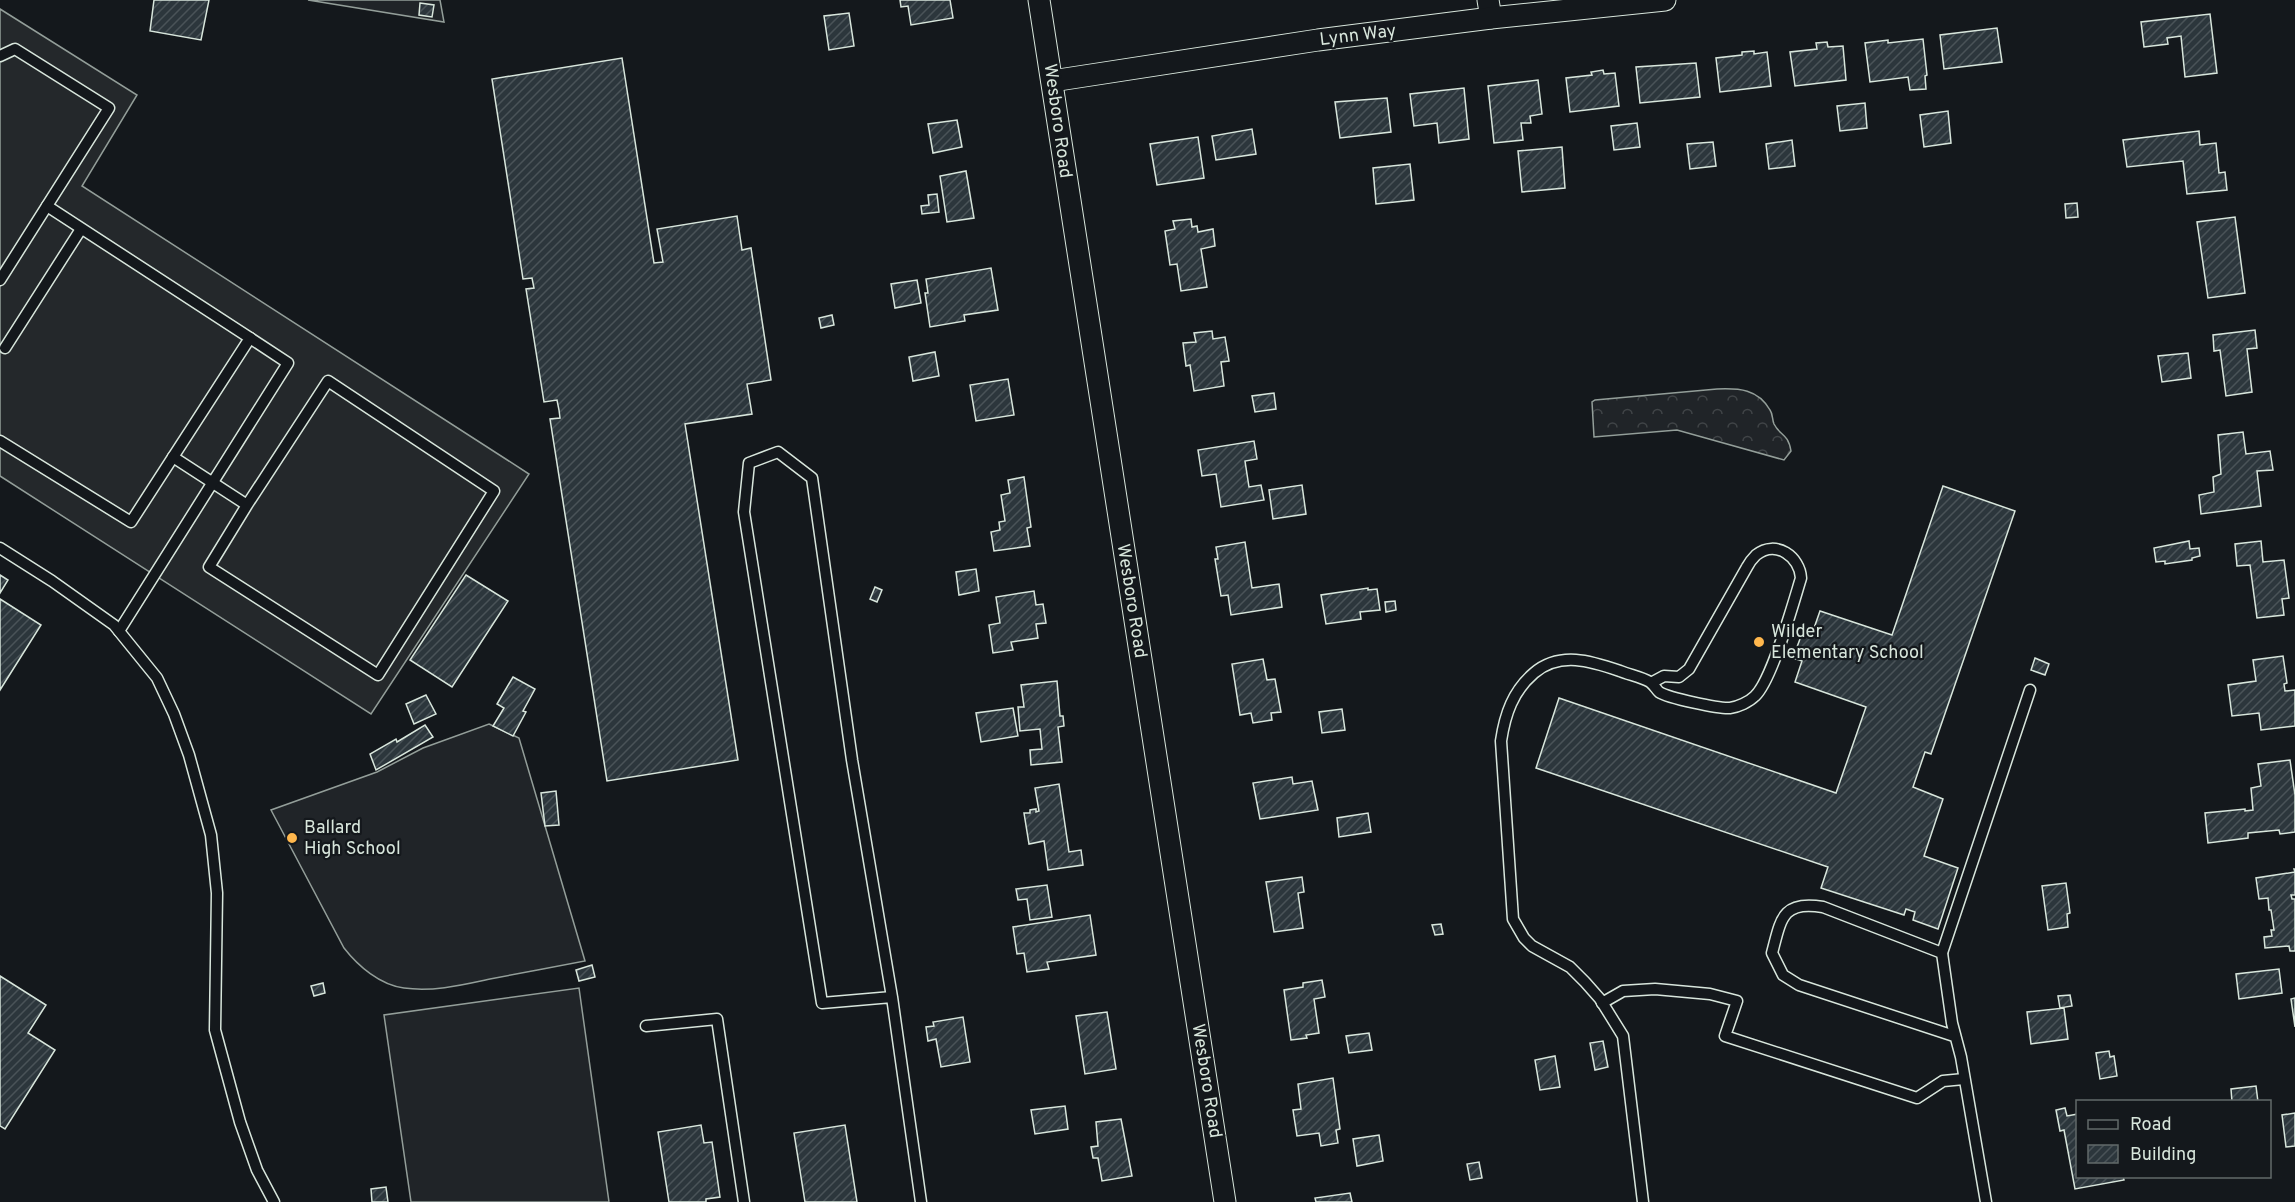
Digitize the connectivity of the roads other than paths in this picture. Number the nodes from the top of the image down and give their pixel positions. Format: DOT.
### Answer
graph roads {
  1 [pos="1039,0"];
  2 [pos="1665,0"];
  3 [pos="1489,9"];
  4 [pos="0,56"];
  5 [pos="1052,81"];
  6 [pos="47,206"];
  7 [pos="81,229"];
  8 [pos="0,280"];
  9 [pos="250,338"];
  10 [pos="2,350"];
  11 [pos="0,441"];
  12 [pos="173,457"];
  13 [pos="212,483"];
  14 [pos="247,505"];
  15 [pos="0,548"];
  16 [pos="119,631"];
  17 [pos="1651,683"];
  18 [pos="2030,690"];
  19 [pos="1942,953"];
  20 [pos="892,997"];
  21 [pos="1602,1003"];
  22 [pos="646,1026"];
  23 [pos="1954,1036"];
  24 [pos="1964,1079"];
  25 [pos="274,1202"];
  26 [pos="744,1202"];
  27 [pos="921,1202"];
  28 [pos="1225,1202"];
  29 [pos="1643,1202"];
  30 [pos="1986,1202"];
  1 -- 5 [label="street, Wesboro Road"];
  2 -- 3 [label="street, Lynn Way"];
  3 -- 5 [label="street, Lynn Way"];
  4 -- 6 [label="lane"];
  5 -- 28 [label="street, Wesboro Road"];
  6 -- 7 [label="lane"];
  6 -- 8 [label="lane"];
  7 -- 9 [label="lane"];
  7 -- 10 [label="lane"];
  9 -- 12 [label="lane"];
  9 -- 13 [label="lane"];
  11 -- 12 [label="lane"];
  12 -- 13 [label="lane"];
  13 -- 14 [label="lane"];
  13 -- 16 [label="lane"];
  14 -- 14 [label="lane"];
  15 -- 16 [label="lane"];
  16 -- 25 [label="lane"];
  17 -- 17 [label="lane"];
  17 -- 21 [label="lane"];
  18 -- 19 [label="lane"];
  19 -- 23 [label="lane"];
  19 -- 23 [label="lane"];
  20 -- 20 [label="lane"];
  20 -- 27 [label="lane"];
  21 -- 24 [label="lane"];
  21 -- 29 [label="lane"];
  22 -- 26 [label="lane"];
  23 -- 24 [label="lane"];
  24 -- 30 [label="lane"];
}
